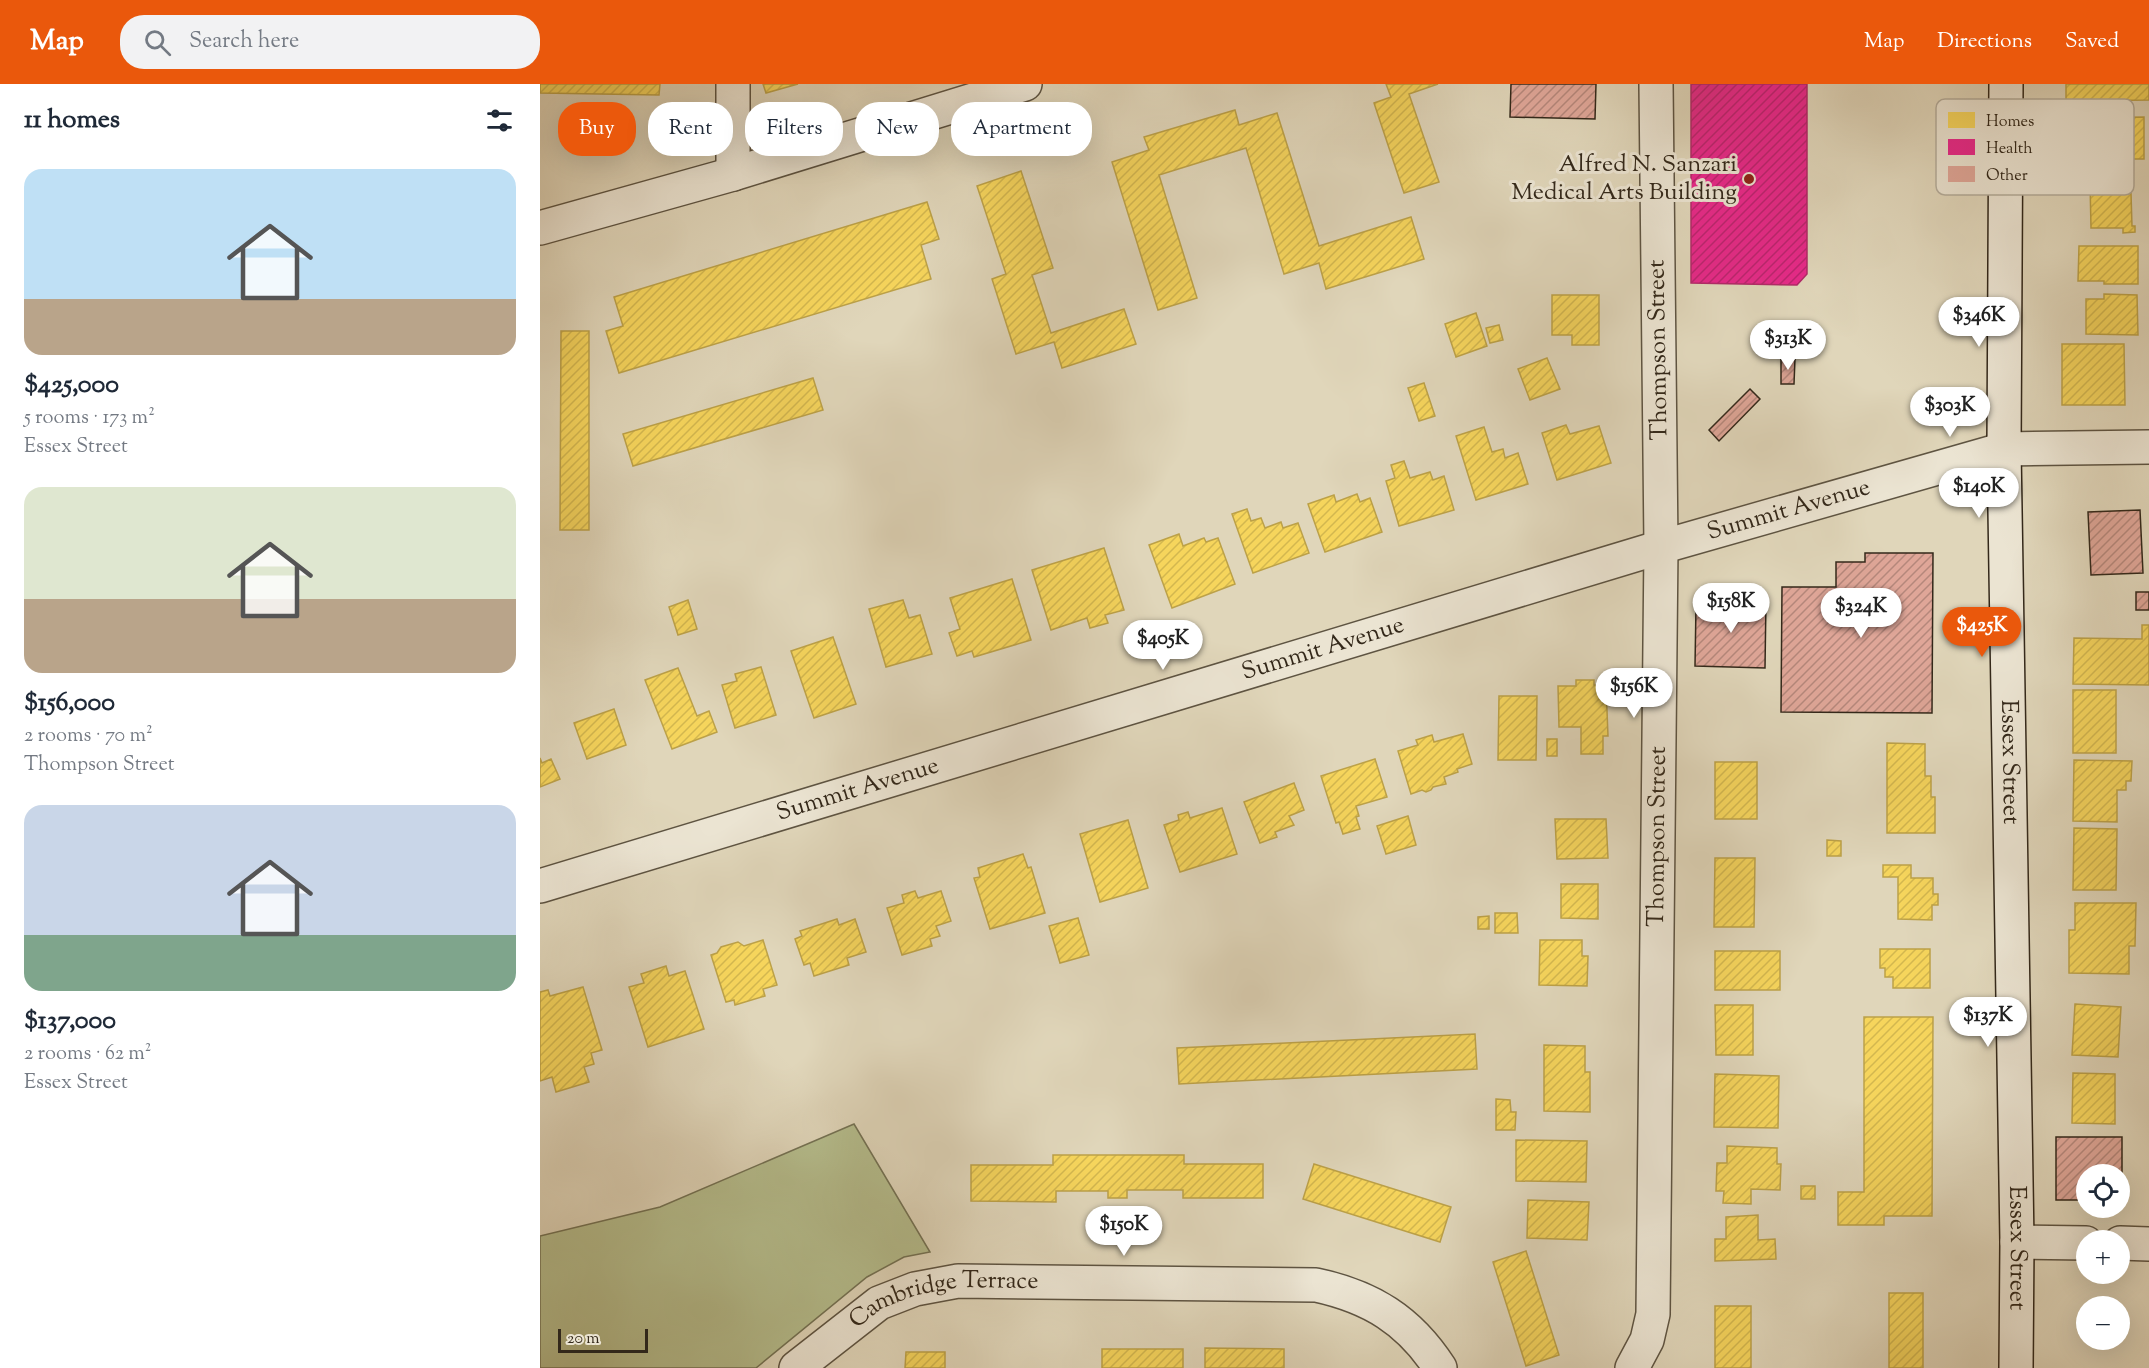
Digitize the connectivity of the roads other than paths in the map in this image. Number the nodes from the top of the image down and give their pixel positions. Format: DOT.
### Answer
graph roads {
  1 [pos="733,84"];
  2 [pos="1025,84"];
  3 [pos="1656,84"];
  4 [pos="2007,84"];
  5 [pos="2007,99"];
  6 [pos="733,174"];
  7 [pos="2006,195"];
  8 [pos="540,228"];
  9 [pos="2149,447"];
  10 [pos="2004,449"];
  11 [pos="1661,547"];
  12 [pos="540,886"];
  13 [pos="2017,1242"];
  14 [pos="2076,1243"];
  15 [pos="2130,1244"];
  16 [pos="2149,1244"];
  17 [pos="796,1368"];
  18 [pos="1440,1368"];
  19 [pos="1632,1368"];
  20 [pos="2016,1368"];
  1 -- 6 [label="street"];
  2 -- 6 [label="street"];
  3 -- 11 [label="street, Thompson Street"];
  4 -- 5 [label="street, Essex Street"];
  6 -- 8 [label="street"];
  7 -- 10 [label="street, Essex Street"];
  9 -- 10 [label="street, Summit Avenue"];
  10 -- 11 [label="street, Summit Avenue"];
  10 -- 13 [label="street, Essex Street"];
  11 -- 12 [label="street, Summit Avenue"];
  11 -- 19 [label="street, Thompson Street"];
  13 -- 14 [label="street"];
  13 -- 20 [label="street, Essex Street"];
  15 -- 16 [label="street"];
  17 -- 18 [label="street, Cambridge Terrace"];
}
